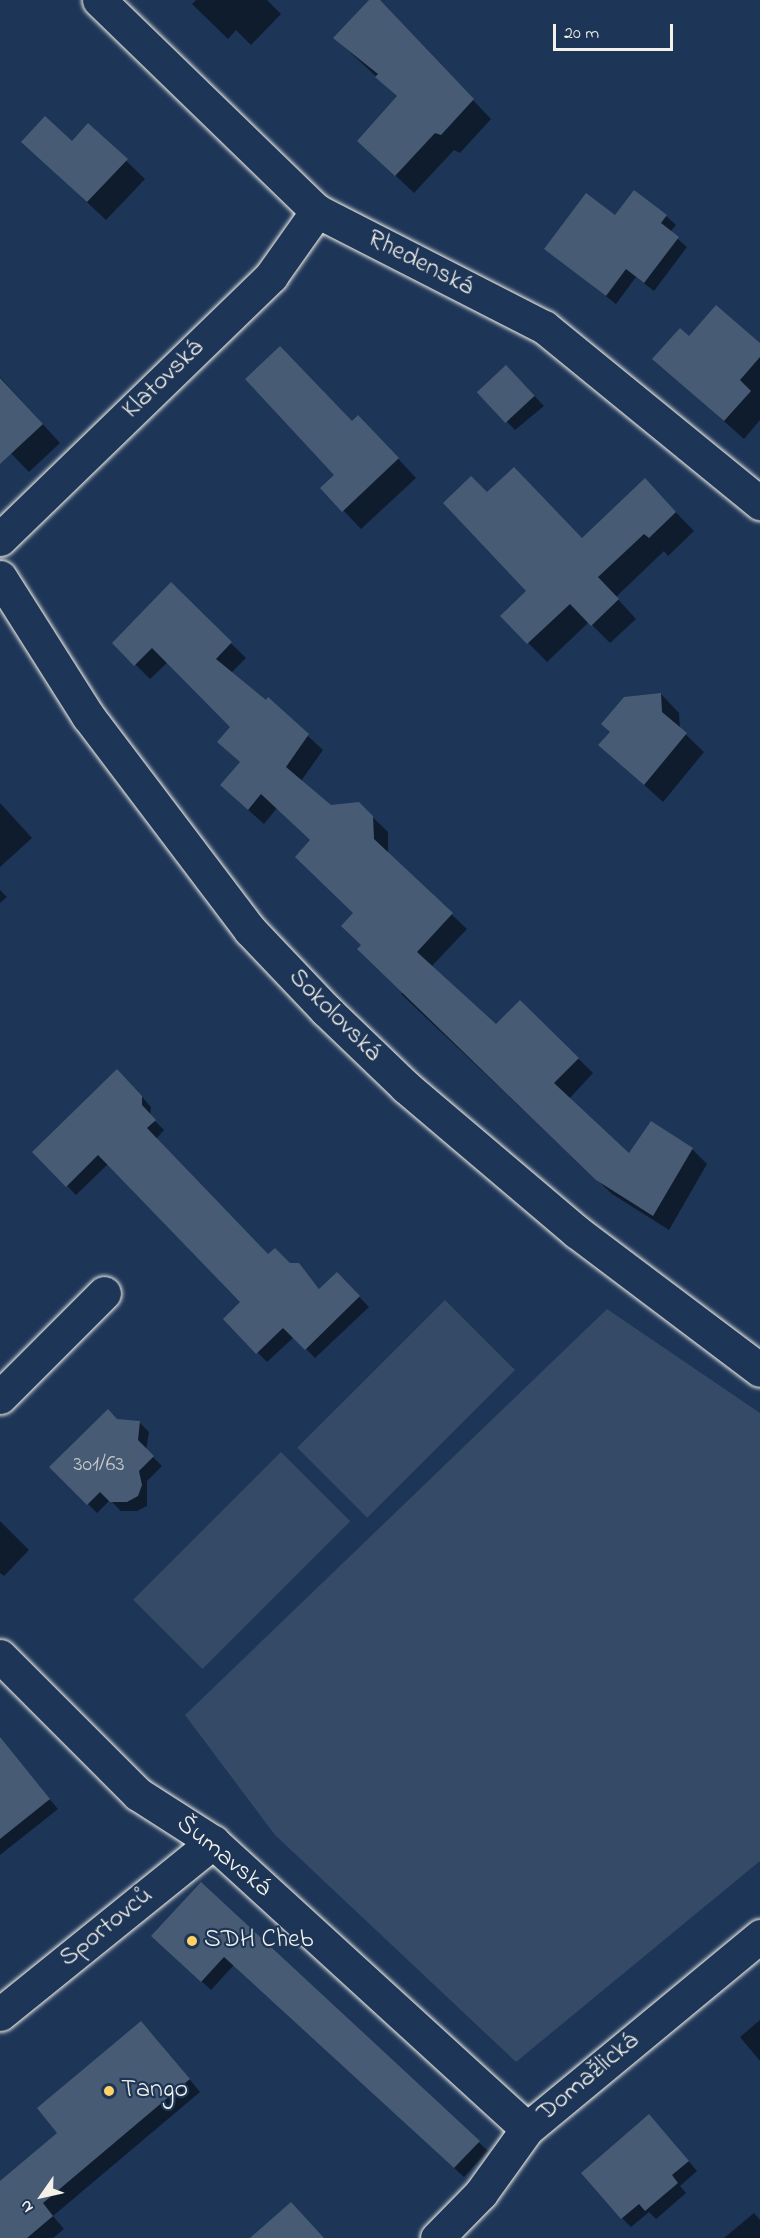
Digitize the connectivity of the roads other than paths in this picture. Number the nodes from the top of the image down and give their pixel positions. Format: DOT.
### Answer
graph roads {
  1 [pos="99,0"];
  2 [pos="317,211"];
  3 [pos="760,503"];
  4 [pos="0,539"];
  5 [pos="0,577"];
  6 [pos="104,1293"];
  7 [pos="760,1370"];
  8 [pos="0,1397"];
  9 [pos="0,1656"];
  10 [pos="213,1842"];
  11 [pos="760,1936"];
  12 [pos="0,2014"];
  13 [pos="527,2129"];
  14 [pos="437,2238"];
  1 -- 2 [label="street, Rhedenská"];
  2 -- 3 [label="street, Rhedenská"];
  2 -- 4 [label="street, Klatovská"];
  5 -- 7 [label="street, Sokolovská"];
  6 -- 8 [label="street"];
  9 -- 10 [label="street, Šumavská"];
  10 -- 12 [label="street, Sportovců"];
  10 -- 13 [label="street, Šumavská"];
  11 -- 13 [label="street, Domažlická"];
  13 -- 14 [label="street, Domažlická"];
}
